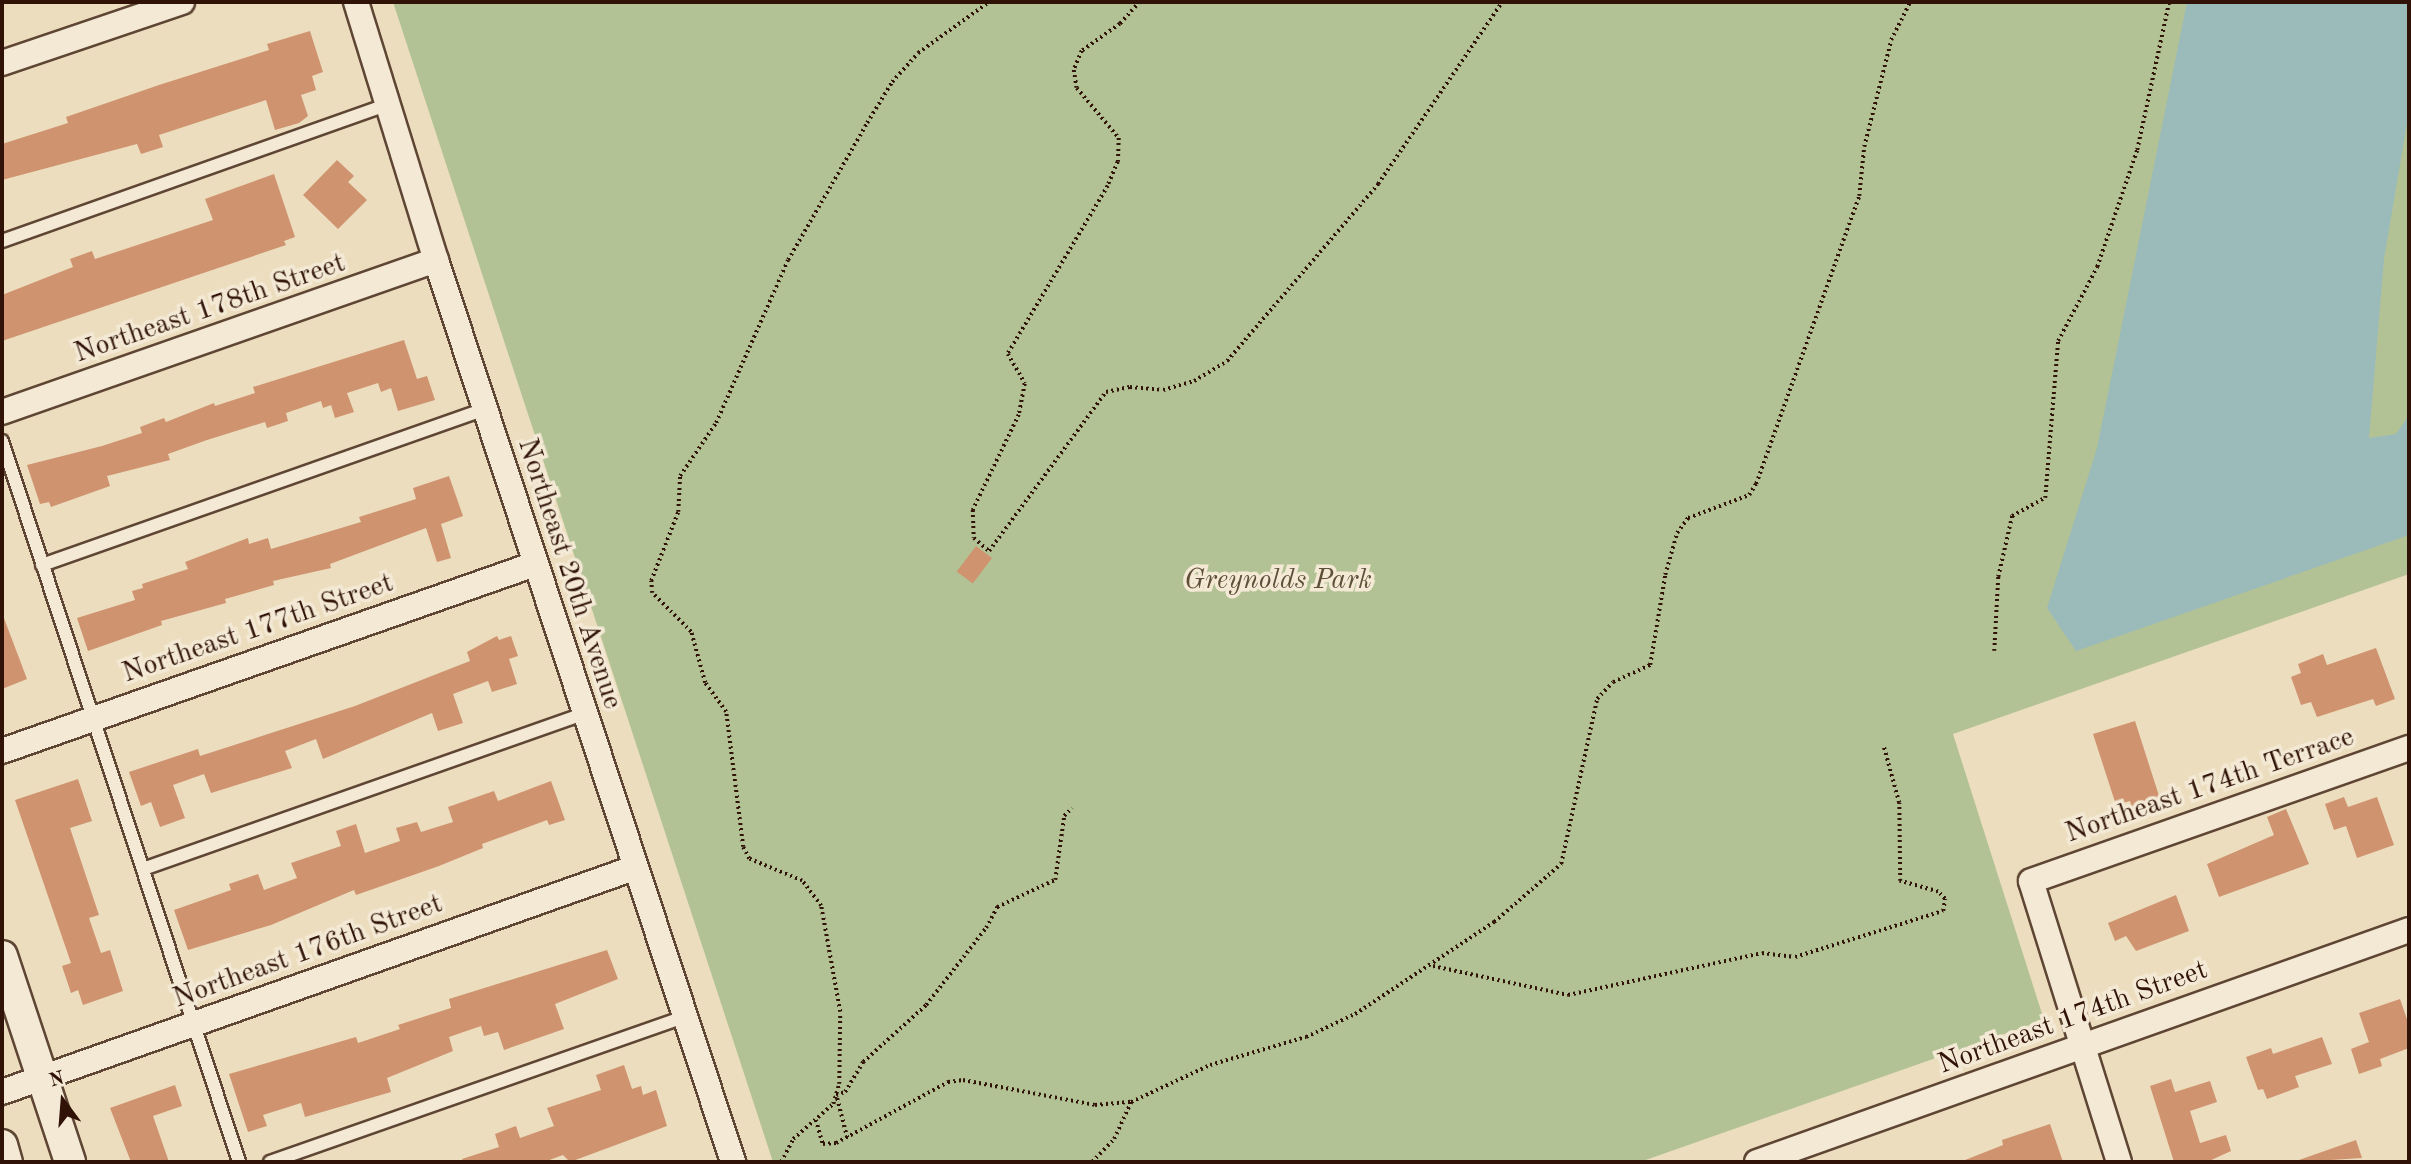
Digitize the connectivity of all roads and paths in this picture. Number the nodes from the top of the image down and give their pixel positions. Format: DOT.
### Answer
graph roads {
  1 [pos="182,2"];
  2 [pos="356,2"];
  3 [pos="989,2"];
  4 [pos="1140,2"];
  5 [pos="1502,2"];
  6 [pos="1910,2"];
  7 [pos="2169,2"];
  8 [pos="2,63"];
  9 [pos="388,104"];
  10 [pos="2,241"];
  11 [pos="436,260"];
  12 [pos="484,409"];
  13 [pos="2,412"];
  14 [pos="2,441"];
  15 [pos="535,564"];
  16 [pos="42,565"];
  17 [pos="1994,651"];
  18 [pos="584,715"];
  19 [pos="92,719"];
  20 [pos="1883,746"];
  21 [pos="2409,747"];
  22 [pos="2,751"];
  23 [pos="1072,808"];
  24 [pos="634,868"];
  25 [pos="143,869"];
  26 [pos="2409,930"];
  27 [pos="2,956"];
  28 [pos="1431,966"];
  29 [pos="684,1017"];
  30 [pos="194,1024"];
  31 [pos="2084,1049"];
  32 [pos="42,1078"];
  33 [pos="2,1093"];
  34 [pos="836,1095"];
  35 [pos="1131,1102"];
  36 [pos="816,1120"];
  37 [pos="847,1138"];
  38 [pos="2,1145"];
  39 [pos="7,1162"];
  40 [pos="70,1162"];
  41 [pos="239,1162"];
  42 [pos="270,1162"];
  43 [pos="733,1162"];
  44 [pos="781,1162"];
  45 [pos="1092,1162"];
  46 [pos="1757,1162"];
  47 [pos="2119,1162"];
  1 -- 8 [label="street"];
  2 -- 9 [label="street, Northeast 20th Avenue"];
  3 -- 34 [label="path"];
  4 -- 5 [label="path"];
  6 -- 28 [label="path"];
  7 -- 17 [label="path"];
  9 -- 10 [label="lane"];
  9 -- 11 [label="street, Northeast 20th Avenue"];
  11 -- 12 [label="street, Northeast 20th Avenue"];
  11 -- 13 [label="street, Northeast 178th Street"];
  12 -- 15 [label="street, Northeast 20th Avenue"];
  12 -- 16 [label="lane"];
  14 -- 16 [label="lane"];
  15 -- 18 [label="street, Northeast 20th Avenue"];
  15 -- 19 [label="street, Northeast 177th Street"];
  16 -- 19 [label="lane"];
  18 -- 24 [label="street, Northeast 20th Avenue"];
  18 -- 25 [label="lane"];
  19 -- 22 [label="street, Northeast 177th Street"];
  19 -- 25 [label="lane"];
  20 -- 28 [label="path"];
  21 -- 31 [label="street, Northeast 174th Terrace"];
  23 -- 34 [label="path"];
  24 -- 29 [label="street, Northeast 20th Avenue"];
  24 -- 30 [label="street, Northeast 176th Street"];
  25 -- 30 [label="lane"];
  26 -- 31 [label="street, Northeast 174th Street"];
  27 -- 32 [label="street"];
  28 -- 35 [label="path"];
  29 -- 42 [label="lane"];
  29 -- 43 [label="street, Northeast 20th Avenue"];
  30 -- 32 [label="street, Northeast 176th Street"];
  30 -- 41 [label="lane"];
  31 -- 46 [label="street, Northeast 174th Street"];
  31 -- 47 [label="street"];
  32 -- 33 [label="street, Northeast 176th Street"];
  32 -- 40 [label="street"];
  34 -- 36 [label="path"];
  34 -- 37 [label="path"];
  35 -- 37 [label="path"];
  35 -- 45 [label="path"];
  36 -- 37 [label="path"];
  36 -- 44 [label="path"];
  38 -- 39 [label="street"];
}
